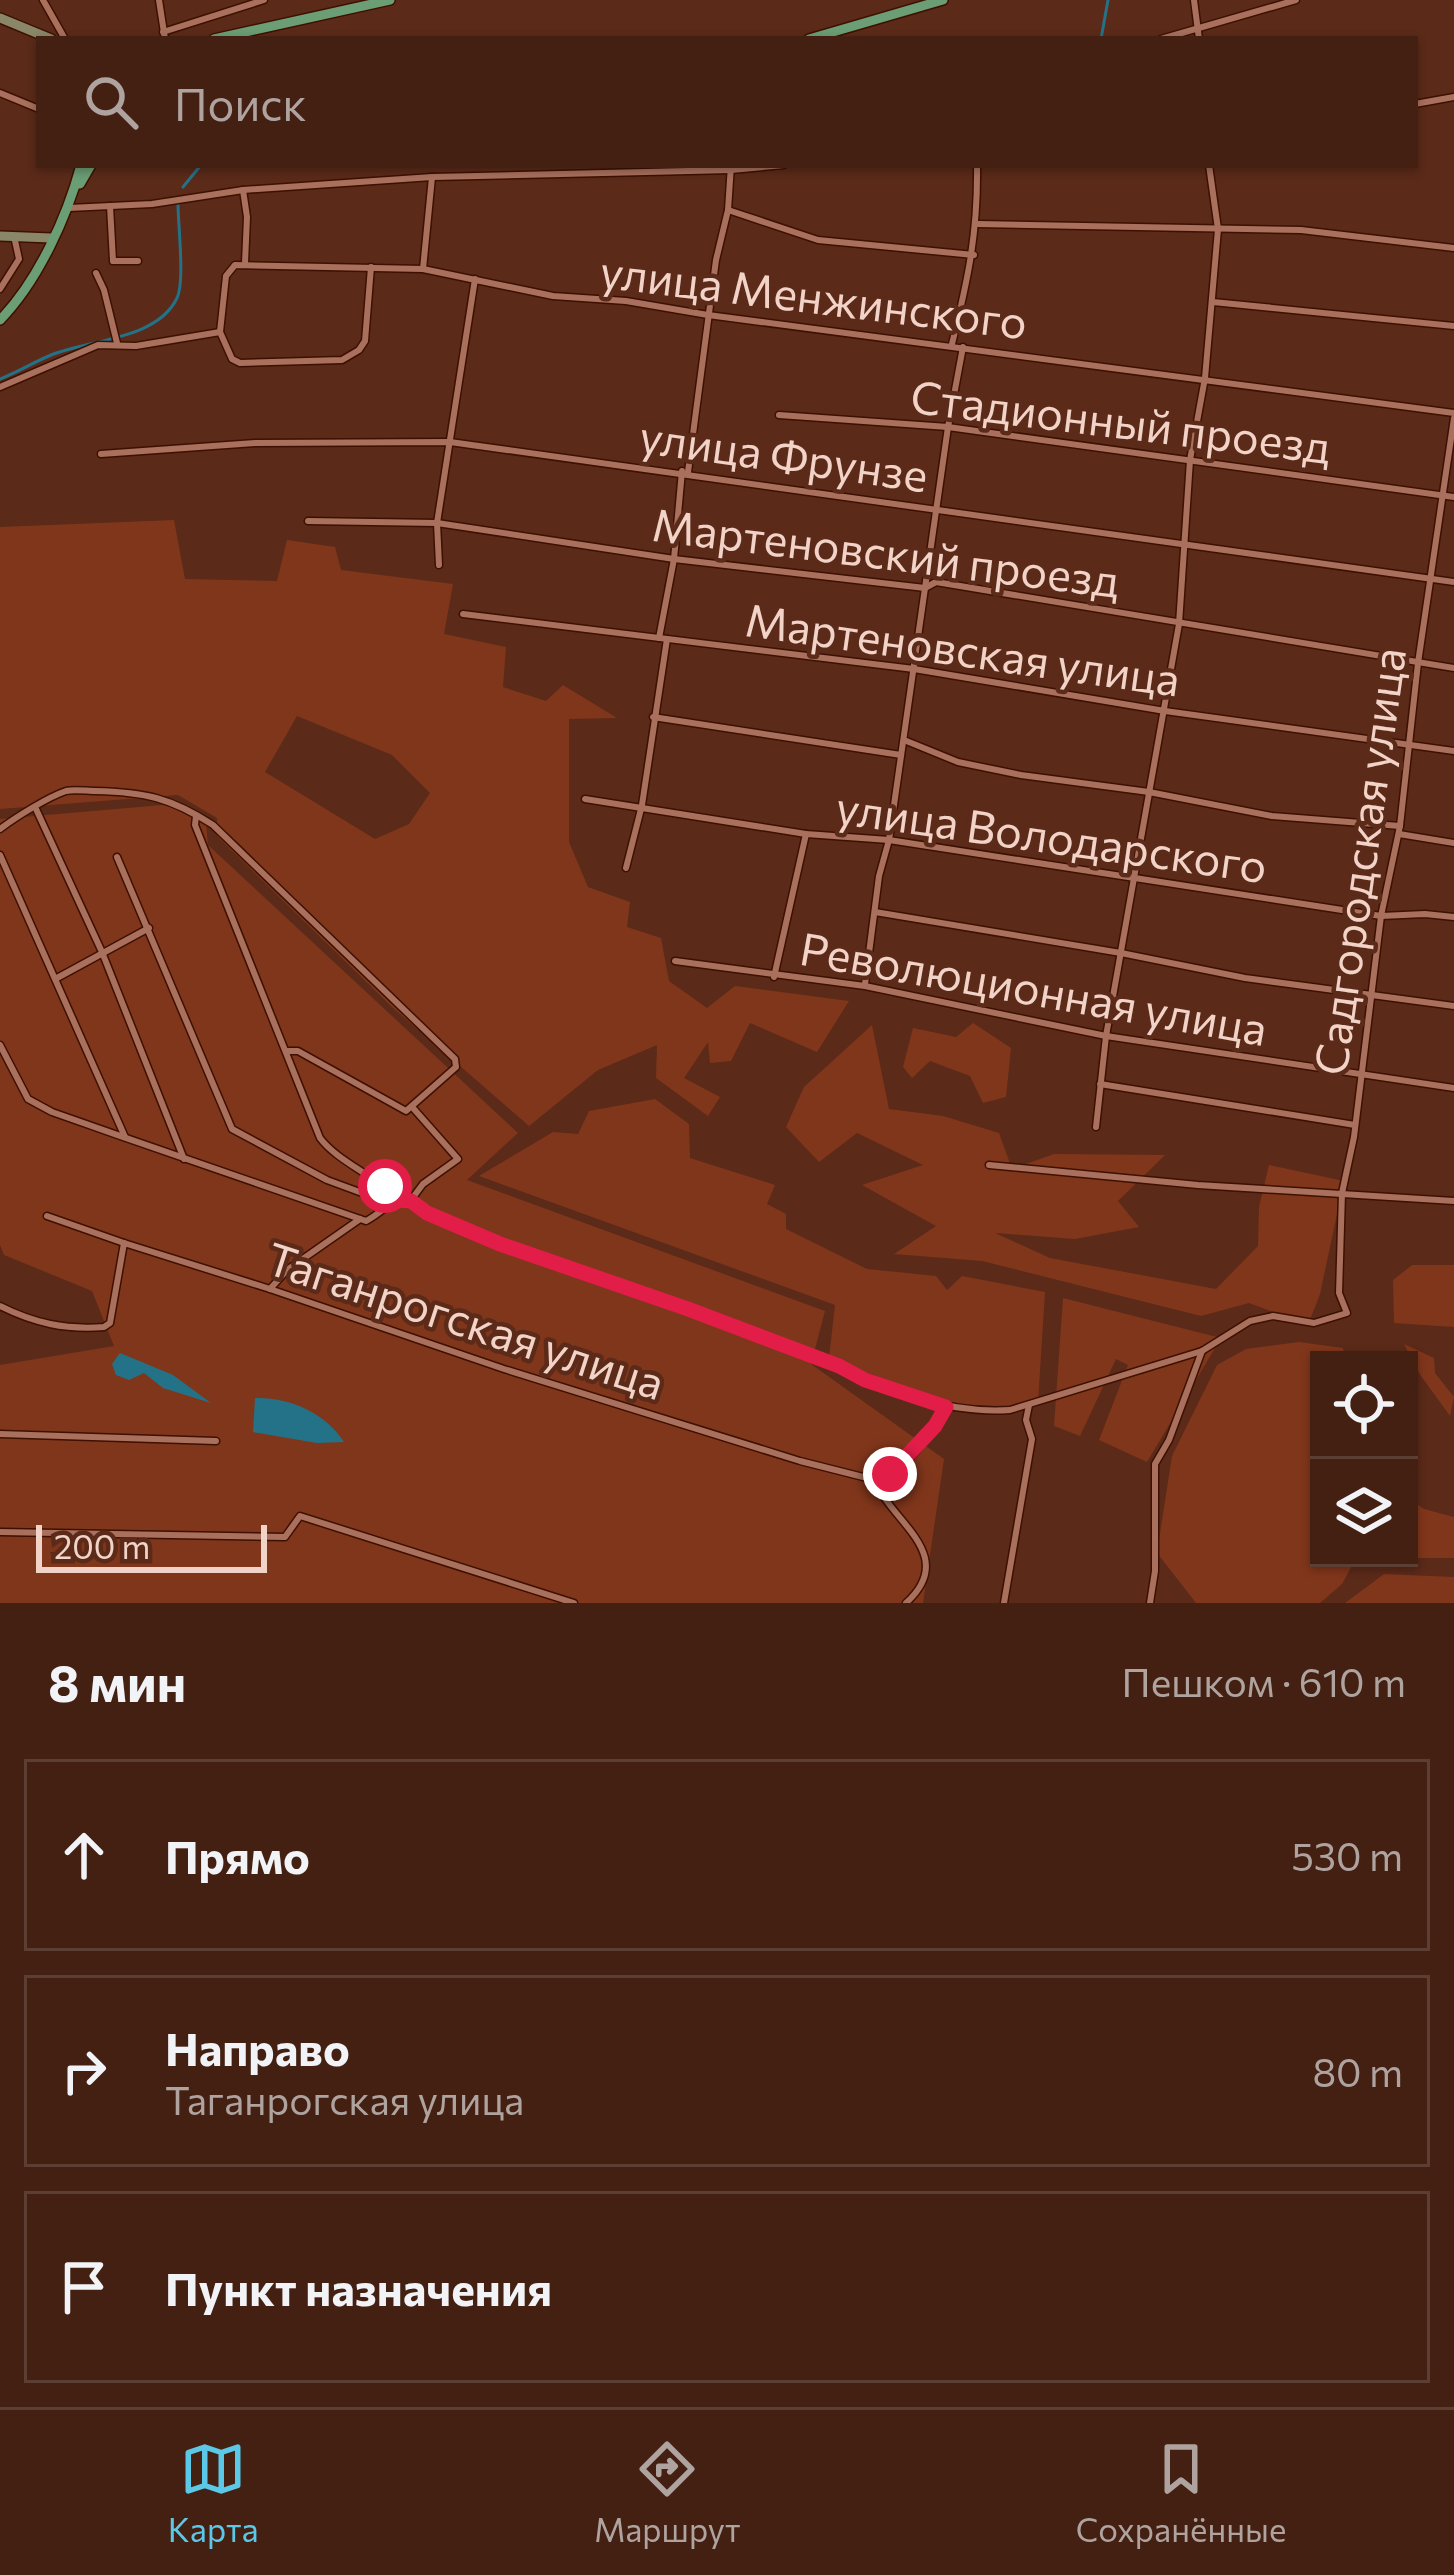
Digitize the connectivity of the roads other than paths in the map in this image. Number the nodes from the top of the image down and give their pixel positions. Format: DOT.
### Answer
graph roads {
  1 [pos="43,0"];
  2 [pos="159,0"];
  3 [pos="264,0"];
  4 [pos="390,0"];
  5 [pos="943,0"];
  6 [pos="1194,0"];
  7 [pos="1296,0"];
  8 [pos="0,18"];
  9 [pos="1198,28"];
  10 [pos="180,29"];
  11 [pos="43,36"];
  12 [pos="63,36"];
  13 [pos="164,36"];
  14 [pos="182,36"];
  15 [pos="228,36"];
  16 [pos="819,36"];
  17 [pos="1171,36"];
  18 [pos="1198,36"];
  19 [pos="0,93"];
  20 [pos="1454,97"];
  21 [pos="1418,103"];
  22 [pos="36,108"];
  23 [pos="80,168"];
  24 [pos="89,168"];
  25 [pos="730,168"];
  26 [pos="977,168"];
  27 [pos="1209,168"];
  28 [pos="432,177"];
  29 [pos="243,190"];
  30 [pos="69,204"];
  31 [pos="110,206"];
  32 [pos="728,210"];
  33 [pos="978,224"];
  34 [pos="1218,229"];
  35 [pos="0,236"];
  36 [pos="14,236"];
  37 [pos="51,238"];
  38 [pos="1454,248"];
  39 [pos="974,255"];
  40 [pos="138,261"];
  41 [pos="245,263"];
  42 [pos="371,267"];
  43 [pos="423,269"];
  44 [pos="96,273"];
  45 [pos="475,279"];
  46 [pos="0,289"];
  47 [pos="1211,302"];
  48 [pos="708,315"];
  49 [pos="0,320"];
  50 [pos="1454,326"];
  51 [pos="220,332"];
  52 [pos="117,343"];
  53 [pos="952,346"];
  54 [pos="963,347"];
  55 [pos="1205,378"];
  56 [pos="0,387"];
  57 [pos="778,415"];
  58 [pos="1454,415"];
  59 [pos="948,427"];
  60 [pos="450,442"];
  61 [pos="101,454"];
  62 [pos="1190,460"];
  63 [pos="685,472"];
  64 [pos="1444,496"];
  65 [pos="1454,497"];
  66 [pos="935,510"];
  67 [pos="308,520"];
  68 [pos="437,524"];
  69 [pos="1181,546"];
  70 [pos="674,559"];
  71 [pos="439,565"];
  72 [pos="1432,579"];
  73 [pos="1454,582"];
  74 [pos="925,588"];
  75 [pos="463,614"];
  76 [pos="1179,624"];
  77 [pos="663,638"];
  78 [pos="1418,663"];
  79 [pos="1454,668"];
  80 [pos="914,669"];
  81 [pos="1165,711"];
  82 [pos="653,717"];
  83 [pos="904,740"];
  84 [pos="1410,745"];
  85 [pos="1454,751"];
  86 [pos="901,755"];
  87 [pos="1149,792"];
  88 [pos="585,799"];
  89 [pos="642,805"];
  90 [pos="36,809"];
  91 [pos="196,814"];
  92 [pos="0,829"];
  93 [pos="1399,830"];
  94 [pos="806,834"];
  95 [pos="889,840"];
  96 [pos="1454,843"];
  97 [pos="0,855"];
  98 [pos="117,857"];
  99 [pos="626,868"];
  100 [pos="1136,878"];
  101 [pos="875,913"];
  102 [pos="1381,916"];
  103 [pos="1454,917"];
  104 [pos="149,928"];
  105 [pos="102,952"];
  106 [pos="1121,952"];
  107 [pos="675,961"];
  108 [pos="774,976"];
  109 [pos="56,979"];
  110 [pos="865,986"];
  111 [pos="1371,994"];
  112 [pos="1454,1006"];
  113 [pos="1106,1036"];
  114 [pos="0,1045"];
  115 [pos="286,1052"];
  116 [pos="1361,1074"];
  117 [pos="1100,1084"];
  118 [pos="1454,1088"];
  119 [pos="413,1108"];
  120 [pos="1355,1125"];
  121 [pos="1096,1127"];
  122 [pos="125,1138"];
  123 [pos="184,1160"];
  124 [pos="988,1165"];
  125 [pos="1342,1193"];
  126 [pos="411,1201"];
  127 [pos="1454,1201"];
  128 [pos="395,1202"];
  129 [pos="47,1216"];
  130 [pos="360,1219"];
  131 [pos="124,1243"];
  132 [pos="270,1288"];
  133 [pos="0,1306"];
  134 [pos="1202,1351"];
  135 [pos="1029,1405"];
  136 [pos="946,1407"];
  137 [pos="0,1434"];
  138 [pos="215,1441"];
  139 [pos="875,1480"];
  140 [pos="0,1532"];
  141 [pos="574,1603"];
  142 [pos="906,1603"];
  143 [pos="1004,1603"];
  144 [pos="1150,1603"];
  1 -- 12 [label="street"];
  2 -- 13 [label="street"];
  3 -- 10 [label="street"];
  4 -- 15 [label="main road"];
  5 -- 16 [label="main road"];
  6 -- 9 [label="street"];
  7 -- 9 [label="street"];
  8 -- 11 [label="street"];
  9 -- 17 [label="street"];
  9 -- 18 [label="street"];
  10 -- 13 [label="street"];
  10 -- 14 [label="street"];
  19 -- 22 [label="street"];
  20 -- 21 [label="street"];
  23 -- 30 [label="main road"];
  24 -- 30 [label="main road"];
  25 -- 28 [label="street"];
  25 -- 32 [label="street"];
  26 -- 33 [label="street"];
  27 -- 34 [label="street"];
  28 -- 29 [label="street"];
  28 -- 43 [label="street"];
  29 -- 31 [label="street"];
  29 -- 41 [label="street"];
  30 -- 31 [label="street"];
  30 -- 37 [label="main road"];
  31 -- 40 [label="street"];
  32 -- 39 [label="street"];
  32 -- 48 [label="street"];
  33 -- 34 [label="street"];
  33 -- 39 [label="street"];
  34 -- 38 [label="street"];
  34 -- 47 [label="street"];
  35 -- 36 [label="street"];
  36 -- 37 [label="street"];
  36 -- 46 [label="street"];
  37 -- 49 [label="main road"];
  39 -- 53 [label="street"];
  41 -- 42 [label="street, улица Менжинского"];
  41 -- 51 [label="street"];
  42 -- 43 [label="street, улица Менжинского"];
  42 -- 51 [label="street"];
  43 -- 45 [label="street, улица Менжинского"];
  44 -- 52 [label="street"];
  45 -- 48 [label="street, улица Менжинского"];
  45 -- 60 [label="street"];
  47 -- 50 [label="street"];
  47 -- 55 [label="street"];
  48 -- 53 [label="street, улица Менжинского"];
  48 -- 63 [label="street"];
  51 -- 52 [label="street"];
  52 -- 56 [label="street"];
  53 -- 54 [label="street, улица Менжинского"];
  54 -- 55 [label="street, улица Менжинского"];
  54 -- 59 [label="street"];
  55 -- 58 [label="street, улица Менжинского"];
  55 -- 62 [label="street"];
  57 -- 59 [label="street, Стадионный проезд"];
  58 -- 64 [label="street, Садгородская улица"];
  59 -- 62 [label="street, Стадионный проезд"];
  59 -- 66 [label="street"];
  60 -- 61 [label="street, улица Фрунзе"];
  60 -- 63 [label="street, улица Фрунзе"];
  60 -- 68 [label="street"];
  62 -- 64 [label="street, Стадионный проезд"];
  62 -- 69 [label="street"];
  63 -- 66 [label="street, улица Фрунзе"];
  63 -- 70 [label="street"];
  64 -- 65 [label="street, Стадионный проезд"];
  64 -- 72 [label="street, Садгородская улица"];
  66 -- 69 [label="street, улица Фрунзе"];
  66 -- 74 [label="street"];
  67 -- 68 [label="street, Мартеновский проезд"];
  68 -- 70 [label="street, Мартеновский проезд"];
  68 -- 71 [label="street"];
  69 -- 72 [label="street, улица Фрунзе"];
  69 -- 76 [label="street"];
  70 -- 74 [label="street, Мартеновский проезд"];
  70 -- 77 [label="street"];
  72 -- 73 [label="street, улица Фрунзе"];
  72 -- 78 [label="street, Садгородская улица"];
  74 -- 76 [label="street, Мартеновский проезд"];
  74 -- 80 [label="street"];
  75 -- 77 [label="street, Мартеновская улица"];
  76 -- 78 [label="street, Мартеновский проезд"];
  76 -- 81 [label="street"];
  77 -- 80 [label="street, Мартеновская улица"];
  77 -- 82 [label="street"];
  78 -- 79 [label="street, Мартеновский проезд"];
  78 -- 84 [label="street, Садгородская улица"];
  80 -- 81 [label="street, Мартеновская улица"];
  80 -- 83 [label="street"];
  81 -- 84 [label="street, Мартеновская улица"];
  81 -- 87 [label="street"];
  82 -- 86 [label="street"];
  82 -- 89 [label="street"];
  83 -- 86 [label="street"];
  83 -- 87 [label="street"];
  84 -- 85 [label="street, Мартеновская улица"];
  84 -- 93 [label="street, Садгородская улица"];
  86 -- 95 [label="street"];
  87 -- 93 [label="street"];
  87 -- 100 [label="street"];
  88 -- 89 [label="street, улица Володарского"];
  89 -- 94 [label="street, улица Володарского"];
  89 -- 99 [label="street"];
  90 -- 91 [label="street"];
  90 -- 92 [label="street"];
  90 -- 105 [label="street"];
  91 -- 115 [label="street"];
  91 -- 119 [label="street"];
  93 -- 96 [label="street"];
  93 -- 102 [label="street, Садгородская улица"];
  94 -- 95 [label="street, улица Володарского"];
  94 -- 108 [label="street"];
  95 -- 100 [label="street, улица Володарского"];
  95 -- 101 [label="street"];
  97 -- 109 [label="street"];
  98 -- 104 [label="street"];
  100 -- 102 [label="street, улица Володарского"];
  100 -- 106 [label="street"];
  101 -- 106 [label="street"];
  101 -- 110 [label="street"];
  102 -- 103 [label="street, улица Володарского"];
  102 -- 111 [label="street, Садгородская улица"];
  104 -- 105 [label="street"];
  104 -- 128 [label="street"];
  105 -- 109 [label="street"];
  105 -- 123 [label="street"];
  106 -- 111 [label="street"];
  106 -- 113 [label="street"];
  107 -- 108 [label="street, Революционная улица"];
  108 -- 110 [label="street, Революционная улица"];
  109 -- 122 [label="street"];
  110 -- 113 [label="street, Революционная улица"];
  111 -- 112 [label="street"];
  111 -- 116 [label="street, Садгородская улица"];
  113 -- 116 [label="street, Революционная улица"];
  113 -- 117 [label="street"];
  114 -- 122 [label="street"];
  115 -- 119 [label="street"];
  115 -- 128 [label="street"];
  116 -- 118 [label="street, Революционная улица"];
  116 -- 120 [label="street, Садгородская улица"];
  117 -- 120 [label="street"];
  117 -- 121 [label="street"];
  119 -- 126 [label="street"];
  120 -- 125 [label="street, Садгородская улица"];
  122 -- 123 [label="street"];
  123 -- 130 [label="street"];
  124 -- 125 [label="street"];
  125 -- 127 [label="street"];
  125 -- 134 [label="street, Садгородская улица"];
  126 -- 128 [label="street"];
  126 -- 136 [label="street"];
  128 -- 130 [label="street"];
  129 -- 131 [label="street, Таганрогская улица"];
  130 -- 132 [label="street"];
  131 -- 132 [label="street, Таганрогская улица"];
  131 -- 133 [label="street"];
  132 -- 139 [label="street, Таганрогская улица"];
  134 -- 135 [label="street"];
  134 -- 144 [label="street"];
  135 -- 136 [label="street"];
  135 -- 143 [label="street"];
  136 -- 139 [label="street"];
  137 -- 138 [label="street"];
  139 -- 142 [label="street"];
  140 -- 141 [label="street"];
}
